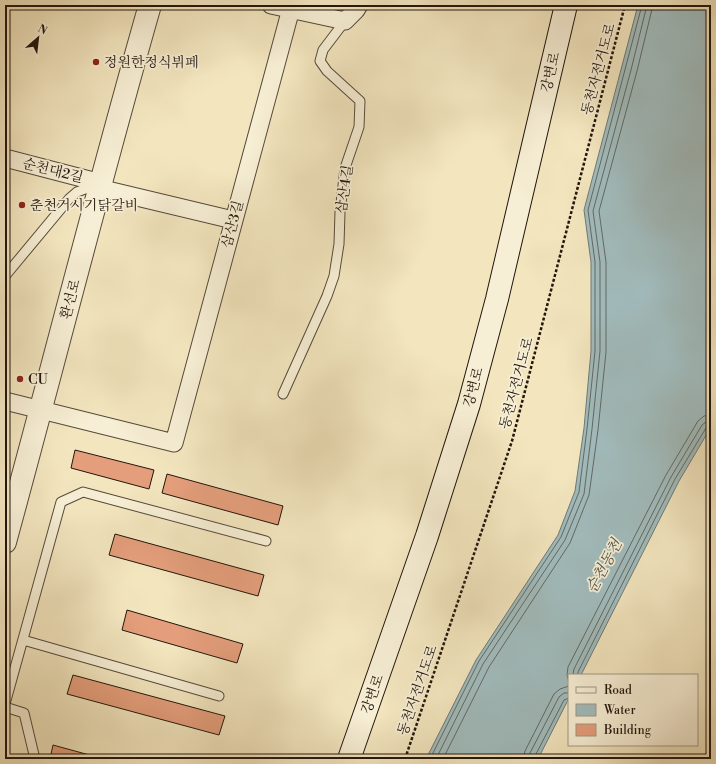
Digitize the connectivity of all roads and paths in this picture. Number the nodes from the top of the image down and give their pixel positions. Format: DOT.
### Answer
graph roads {
  1 [pos="150,5"];
  2 [pos="271,5"];
  3 [pos="359,5"];
  4 [pos="566,5"];
  5 [pos="625,5"];
  6 [pos="292,7"];
  7 [pos="345,21"];
  8 [pos="5,158"];
  9 [pos="100,186"];
  10 [pos="233,220"];
  11 [pos="5,276"];
  12 [pos="283,394"];
  13 [pos="5,401"];
  14 [pos="41,410"];
  15 [pos="266,541"];
  16 [pos="5,542"];
  17 [pos="23,640"];
  18 [pos="219,696"];
  19 [pos="5,705"];
  20 [pos="35,759"];
  21 [pos="349,759"];
  22 [pos="404,759"];
  1 -- 9 [label="main road, 환선로"];
  2 -- 6 [label="street"];
  3 -- 7 [label="street, 삼산4길"];
  4 -- 21 [label="main road, 강변로"];
  5 -- 22 [label="path, 동천자전거도로"];
  6 -- 7 [label="street"];
  6 -- 10 [label="street, 삼산3길"];
  7 -- 12 [label="lane, 삼산4길"];
  8 -- 9 [label="street, 순천대2길"];
  9 -- 10 [label="street"];
  9 -- 11 [label="lane"];
  9 -- 14 [label="main road, 환선로"];
  10 -- 14 [label="street, 삼산3길"];
  13 -- 14 [label="street"];
  14 -- 16 [label="main road, 환선로"];
  15 -- 17 [label="lane"];
  17 -- 18 [label="lane"];
  17 -- 19 [label="lane"];
  19 -- 20 [label="lane"];
}
